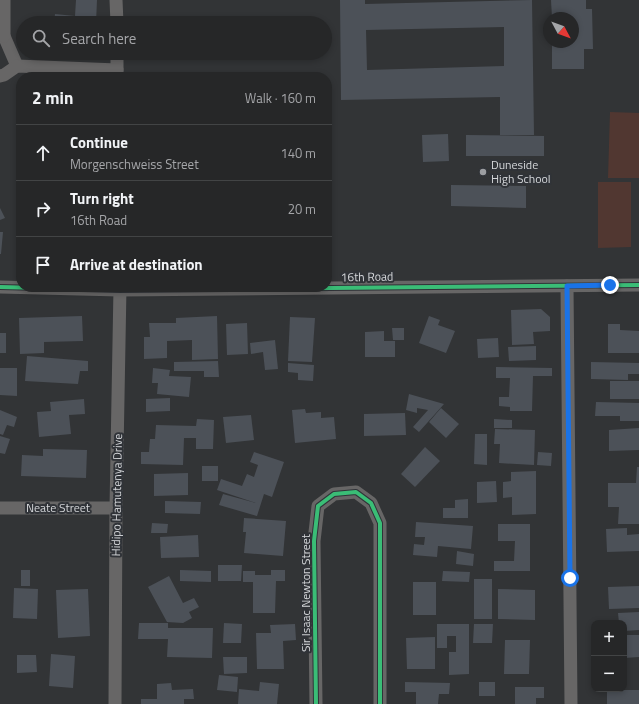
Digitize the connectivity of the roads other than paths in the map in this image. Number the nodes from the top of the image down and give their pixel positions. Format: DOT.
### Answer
graph roads {
  1 [pos="4,0"];
  2 [pos="116,0"];
  3 [pos="117,16"];
  4 [pos="2,36"];
  5 [pos="117,60"];
  6 [pos="17,66"];
  7 [pos="103,72"];
  8 [pos="117,72"];
  9 [pos="0,76"];
  10 [pos="639,285"];
  11 [pos="567,286"];
  12 [pos="0,287"];
  13 [pos="16,287"];
  14 [pos="332,287"];
  15 [pos="120,292"];
  16 [pos="0,508"];
  17 [pos="116,508"];
  18 [pos="115,704"];
  19 [pos="316,704"];
  20 [pos="380,704"];
  21 [pos="571,704"];
  1 -- 4 [label="street"];
  2 -- 3 [label="street"];
  4 -- 6 [label="street"];
  5 -- 8 [label="street"];
  6 -- 7 [label="street"];
  6 -- 9 [label="street"];
  10 -- 11 [label="street, 16th Road"];
  11 -- 14 [label="street, 16th Road"];
  11 -- 21 [label="street"];
  12 -- 13 [label="street, 16th Road"];
  15 -- 17 [label="street, Hidipo Hamutenya Drive"];
  16 -- 17 [label="street, Neate Street"];
  17 -- 18 [label="street, Hidipo Hamutenya Drive"];
  19 -- 20 [label="street, Sir Isaac Newton Street"];
}
